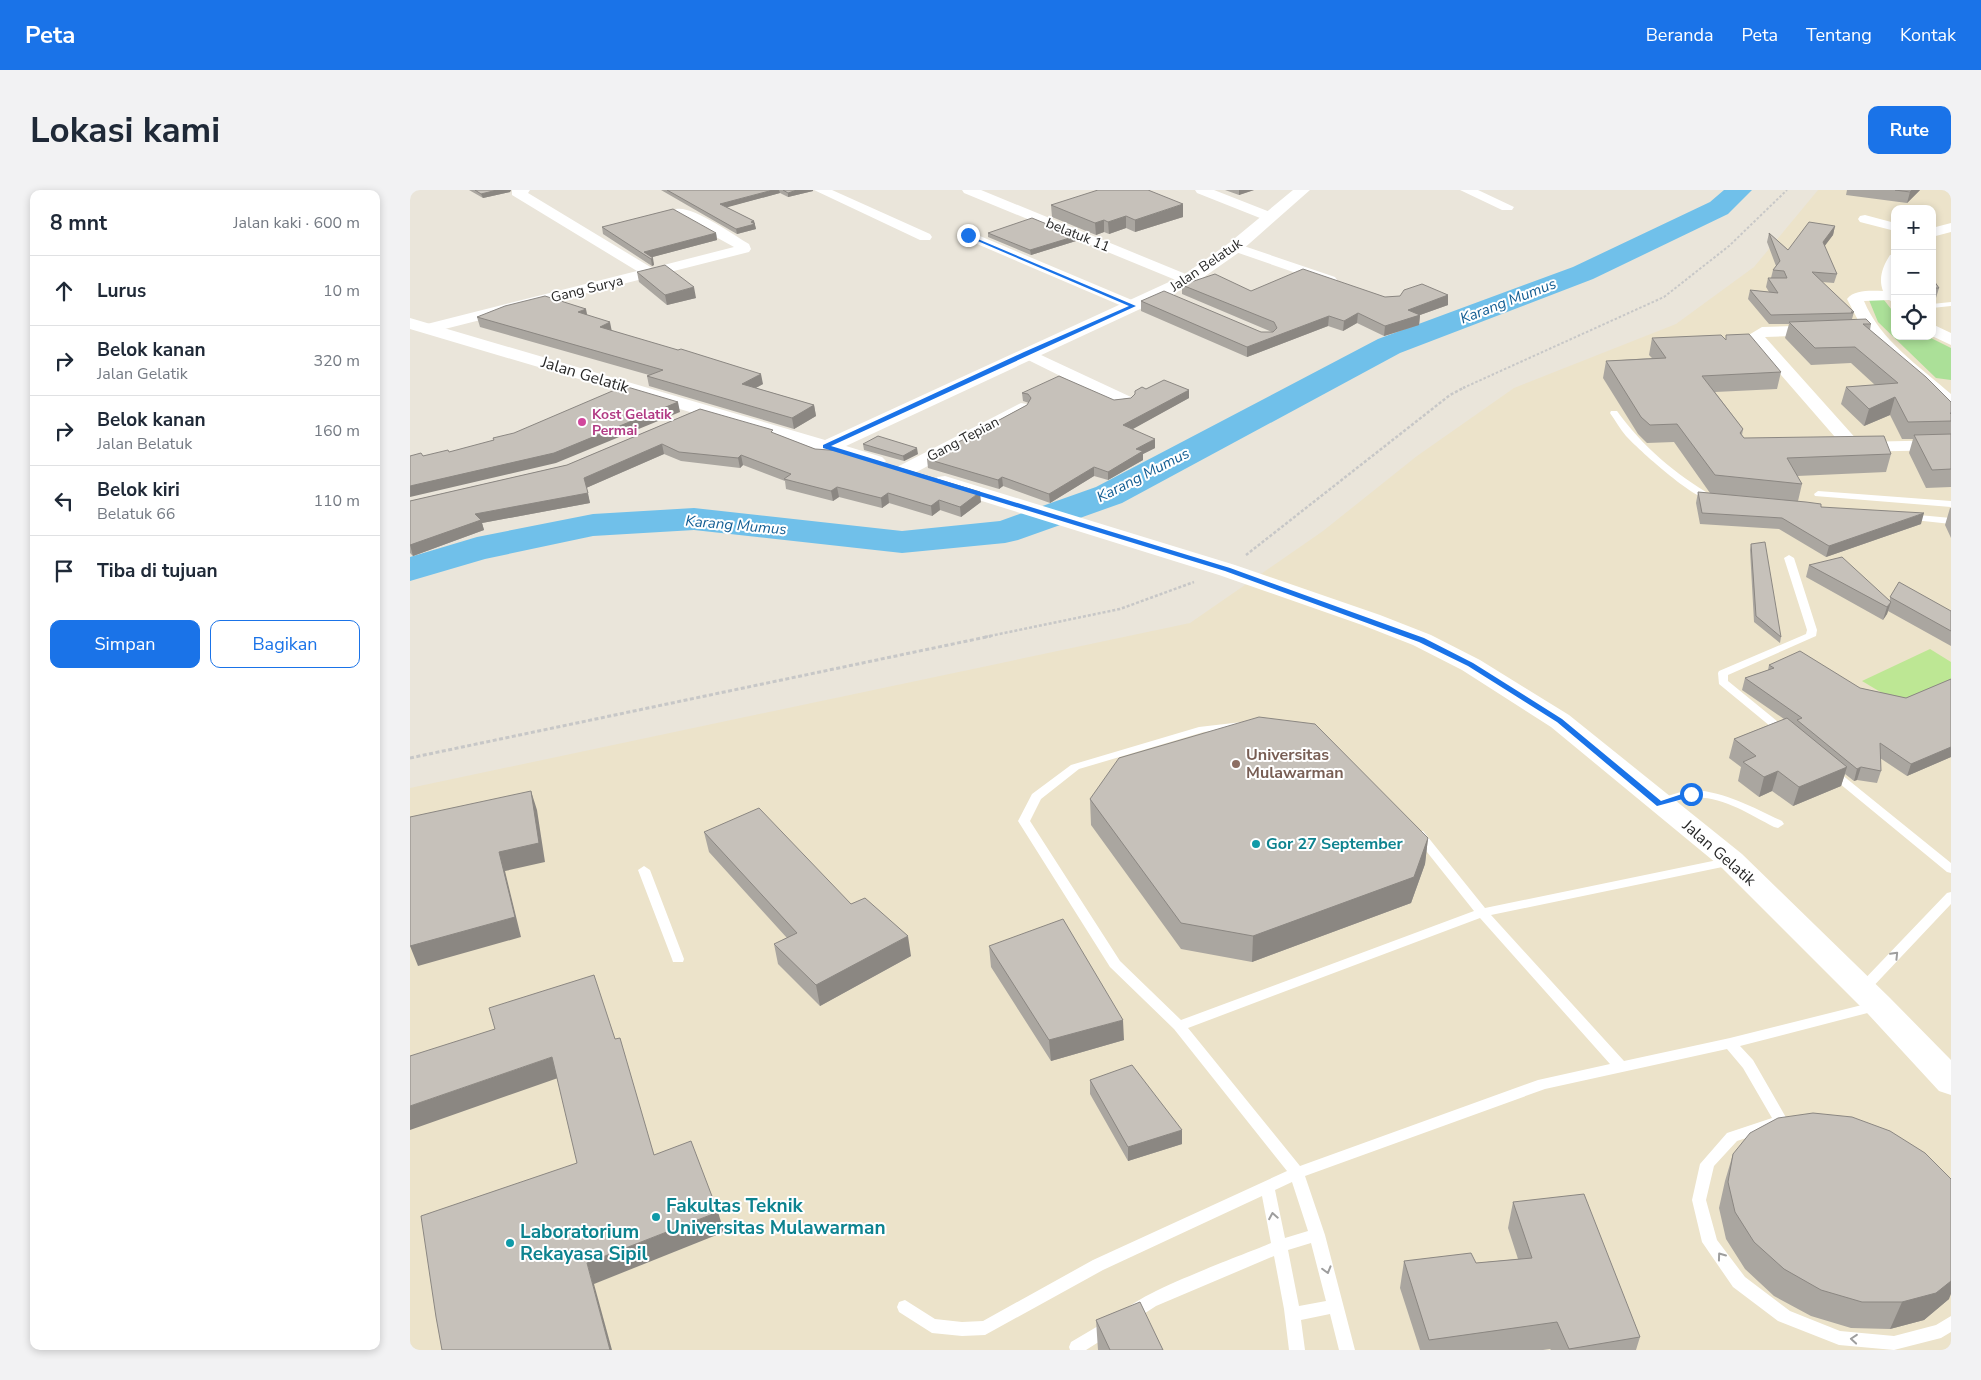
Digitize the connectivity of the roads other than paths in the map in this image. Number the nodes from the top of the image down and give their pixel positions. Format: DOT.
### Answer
graph roads {
  1 [pos="820,190"];
  2 [pos="969,190"];
  3 [pos="1202,190"];
  4 [pos="1302,190"];
  5 [pos="1467,190"];
  6 [pos="517,191"];
  7 [pos="1507,207"];
  8 [pos="681,212"];
  9 [pos="1270,217"];
  10 [pos="1865,219"];
  11 [pos="1891,226"];
  12 [pos="1951,228"];
  13 [pos="1936,232"];
  14 [pos="968,235"];
  15 [pos="925,237"];
  16 [pos="1235,247"];
  17 [pos="1891,264"];
  18 [pos="650,273"];
  19 [pos="1188,280"];
  20 [pos="1348,286"];
  21 [pos="1162,293"];
  22 [pos="1891,293"];
  23 [pos="1891,297"];
  24 [pos="1180,300"];
  25 [pos="1951,304"];
  26 [pos="1134,306"];
  27 [pos="1936,306"];
  28 [pos="420,326"];
  29 [pos="1871,328"];
  30 [pos="1936,331"];
  31 [pos="1951,340"];
  32 [pos="1026,354"];
  33 [pos="1930,383"];
  34 [pos="1951,386"];
  35 [pos="1124,402"];
  36 [pos="1951,403"];
  37 [pos="1021,408"];
  38 [pos="702,410"];
  39 [pos="1614,413"];
  40 [pos="676,421"];
  41 [pos="1951,445"];
  42 [pos="826,447"];
  43 [pos="1854,448"];
  44 [pos="1834,449"];
  45 [pos="906,470"];
  46 [pos="1818,494"];
  47 [pos="1717,499"];
  48 [pos="1951,504"];
  49 [pos="1896,515"];
  50 [pos="1951,521"];
  51 [pos="1789,558"];
  52 [pos="1259,723"];
  53 [pos="1796,742"];
  54 [pos="1820,761"];
  55 [pos="1660,804"];
  56 [pos="1778,824"];
  57 [pos="1411,825"];
  58 [pos="1732,861"];
  59 [pos="1951,869"];
  60 [pos="644,870"];
  61 [pos="1951,896"];
  62 [pos="1482,914"];
  63 [pos="678,959"];
  64 [pos="1870,998"];
  65 [pos="1179,1026"];
  66 [pos="1730,1043"];
  67 [pos="1619,1065"];
  68 [pos="1951,1082"];
  69 [pos="1798,1119"];
  70 [pos="1781,1121"];
  71 [pos="1297,1173"];
  72 [pos="1267,1186"];
  73 [pos="1317,1235"];
  74 [pos="1278,1247"];
  75 [pos="1336,1306"];
  76 [pos="906,1307"];
  77 [pos="1294,1314"];
  78 [pos="1951,1323"];
  79 [pos="1077,1347"];
  80 [pos="1297,1350"];
  81 [pos="1347,1350"];
  1 -- 15 [label="street"];
  2 -- 19 [label="street, belatuk 11"];
  3 -- 9 [label="street"];
  4 -- 9 [label="street, Jalan Belatuk"];
  5 -- 7 [label="street"];
  6 -- 18 [label="street"];
  8 -- 18 [label="street, Gang Surya"];
  9 -- 16 [label="street, Jalan Belatuk"];
  10 -- 11 [label="street"];
  12 -- 13 [label="street"];
  14 -- 26 [label="street"];
  16 -- 19 [label="street, Jalan Belatuk"];
  16 -- 20 [label="street"];
  17 -- 22 [label="street"];
  18 -- 28 [label="street, Gang Surya"];
  19 -- 21 [label="street, Jalan Belatuk"];
  21 -- 24 [label="street"];
  21 -- 26 [label="street, Jalan Belatuk"];
  23 -- 29 [label="street"];
  25 -- 27 [label="lane"];
  26 -- 32 [label="street, Jalan Belatuk"];
  28 -- 38 [label="street, Jalan Gelatik"];
  29 -- 33 [label="street"];
  29 -- 43 [label="street"];
  30 -- 31 [label="street"];
  32 -- 35 [label="street"];
  32 -- 42 [label="street, Jalan Belatuk"];
  33 -- 34 [label="street"];
  33 -- 36 [label="street"];
  37 -- 45 [label="street, Gang Tepian"];
  38 -- 40 [label="street"];
  38 -- 42 [label="street, Jalan Gelatik"];
  39 -- 47 [label="lane"];
  41 -- 43 [label="street"];
  42 -- 45 [label="street, Jalan Gelatik"];
  43 -- 44 [label="street"];
  45 -- 55 [label="street, Jalan Gelatik"];
  46 -- 48 [label="lane"];
  49 -- 50 [label="lane"];
  51 -- 53 [label="lane"];
  52 -- 65 [label="lane"];
  54 -- 59 [label="lane"];
  55 -- 56 [label="lane"];
  55 -- 58 [label="street, Jalan Gelatik"];
  57 -- 62 [label="lane"];
  58 -- 62 [label="lane"];
  58 -- 64 [label="street, Jalan Gelatik"];
  60 -- 63 [label="lane"];
  64 -- 61 [label="lane, one-way"];
  62 -- 65 [label="lane"];
  62 -- 67 [label="lane"];
  64 -- 66 [label="lane"];
  64 -- 68 [label="street, Jalan Gelatik"];
  65 -- 71 [label="lane"];
  66 -- 67 [label="lane"];
  66 -- 70 [label="lane"];
  67 -- 71 [label="lane"];
  69 -- 70 [label="lane"];
  78 -- 70 [label="lane, one-way"];
  71 -- 72 [label="lane"];
  71 -- 73 [label="lane"];
  74 -- 72 [label="lane, one-way"];
  72 -- 76 [label="lane"];
  73 -- 74 [label="lane"];
  73 -- 75 [label="lane, one-way"];
  74 -- 77 [label="lane"];
  74 -- 79 [label="lane"];
  75 -- 77 [label="lane"];
  75 -- 81 [label="lane"];
  77 -- 80 [label="lane"];
}
